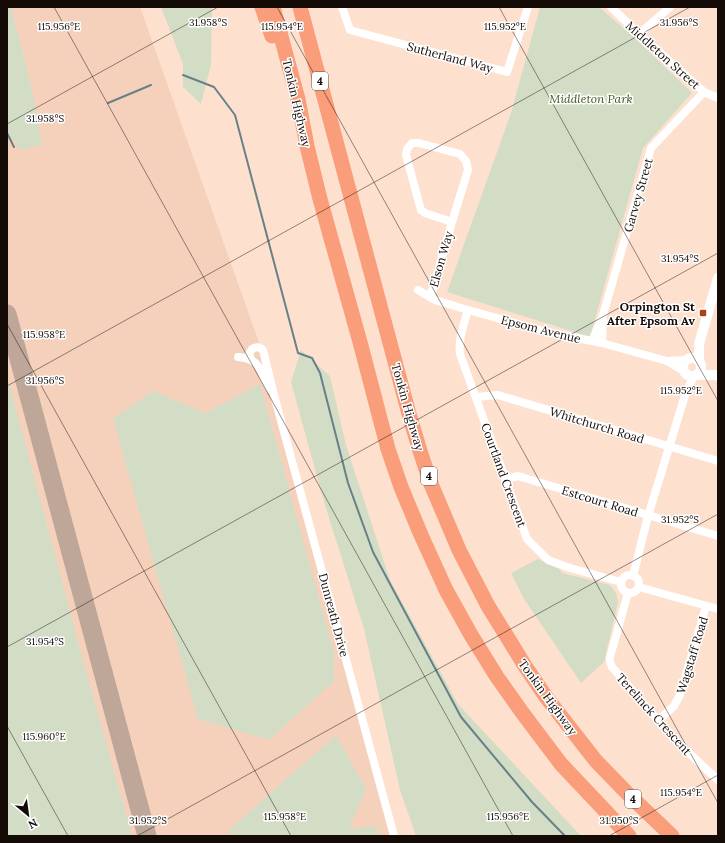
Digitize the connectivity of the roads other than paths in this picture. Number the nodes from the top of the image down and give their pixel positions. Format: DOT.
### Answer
graph roads {
  1 [pos="262,7"];
  2 [pos="273,7"];
  3 [pos="300,7"];
  4 [pos="342,7"];
  5 [pos="528,7"];
  6 [pos="611,7"];
  7 [pos="670,7"];
  8 [pos="639,34"];
  9 [pos="704,92"];
  10 [pos="718,98"];
  11 [pos="307,146"];
  12 [pos="452,222"];
  13 [pos="718,278"];
  14 [pos="418,290"];
  15 [pos="429,296"];
  16 [pos="468,310"];
  17 [pos="603,315"];
  18 [pos="592,341"];
  19 [pos="602,343"];
  20 [pos="238,357"];
  21 [pos="251,359"];
  22 [pos="667,361"];
  23 [pos="694,361"];
  24 [pos="690,374"];
  25 [pos="716,375"];
  26 [pos="274,395"];
  27 [pos="476,398"];
  28 [pos="670,447"];
  29 [pos="718,461"];
  30 [pos="506,479"];
  31 [pos="648,516"];
  32 [pos="718,536"];
  33 [pos="633,576"];
  34 [pos="622,582"];
  35 [pos="639,587"];
  36 [pos="628,593"];
  37 [pos="706,606"];
  38 [pos="718,609"];
  39 [pos="658,720"];
  40 [pos="718,780"];
  41 [pos="394,836"];
  42 [pos="629,836"];
  43 [pos="672,836"];
  1 -- 11 [label="highway"];
  2 -- 11 [label="highway, Tonkin Highway / 4"];
  3 -- 43 [label="highway, Tonkin Highway / 4"];
  4 -- 5 [label="street, Sutherland Way"];
  6 -- 8 [label="street, Middleton Street"];
  7 -- 8 [label="street"];
  8 -- 9 [label="street, Middleton Street"];
  9 -- 10 [label="street, Middleton Street"];
  9 -- 17 [label="street, Garvey Street"];
  11 -- 42 [label="highway, Tonkin Highway / 4"];
  12 -- 12 [label="street, Elson Way"];
  12 -- 15 [label="street, Elson Way"];
  13 -- 23 [label="street"];
  14 -- 15 [label="street, Epsom Avenue"];
  15 -- 16 [label="street, Epsom Avenue"];
  16 -- 18 [label="street, Epsom Avenue"];
  16 -- 27 [label="street, Courtland Crescent"];
  17 -- 18 [label="street, Garvey Street"];
  17 -- 19 [label="street, Garvey Street"];
  18 -- 19 [label="street, Epsom Avenue"];
  19 -- 22 [label="street, Epsom Avenue"];
  20 -- 21 [label="street"];
  21 -- 26 [label="street, Dunreath Drive"];
  21 -- 26 [label="street, Dunreath Drive"];
  22 -- 23 [label="street, Epsom Avenue"];
  22 -- 24 [label="street, Epsom Avenue"];
  23 -- 24 [label="street"];
  23 -- 24 [label="street"];
  23 -- 25 [label="street"];
  24 -- 25 [label="street"];
  24 -- 28 [label="street"];
  26 -- 41 [label="street, Dunreath Drive"];
  27 -- 28 [label="street, Whitchurch Road"];
  27 -- 30 [label="street, Courtland Crescent"];
  28 -- 29 [label="street, Whitchurch Road"];
  28 -- 31 [label="street"];
  30 -- 31 [label="street, Estcourt Road"];
  30 -- 34 [label="street, Courtland Crescent"];
  31 -- 32 [label="street, Estcourt Road"];
  31 -- 33 [label="street"];
  33 -- 34 [label="street"];
  33 -- 35 [label="street"];
  34 -- 36 [label="street"];
  35 -- 36 [label="street"];
  35 -- 37 [label="street"];
  36 -- 39 [label="street, Terelinck Crescent"];
  37 -- 38 [label="street"];
  37 -- 39 [label="street, Wagstaff Road"];
  39 -- 40 [label="street, Terelinck Crescent"];
}
